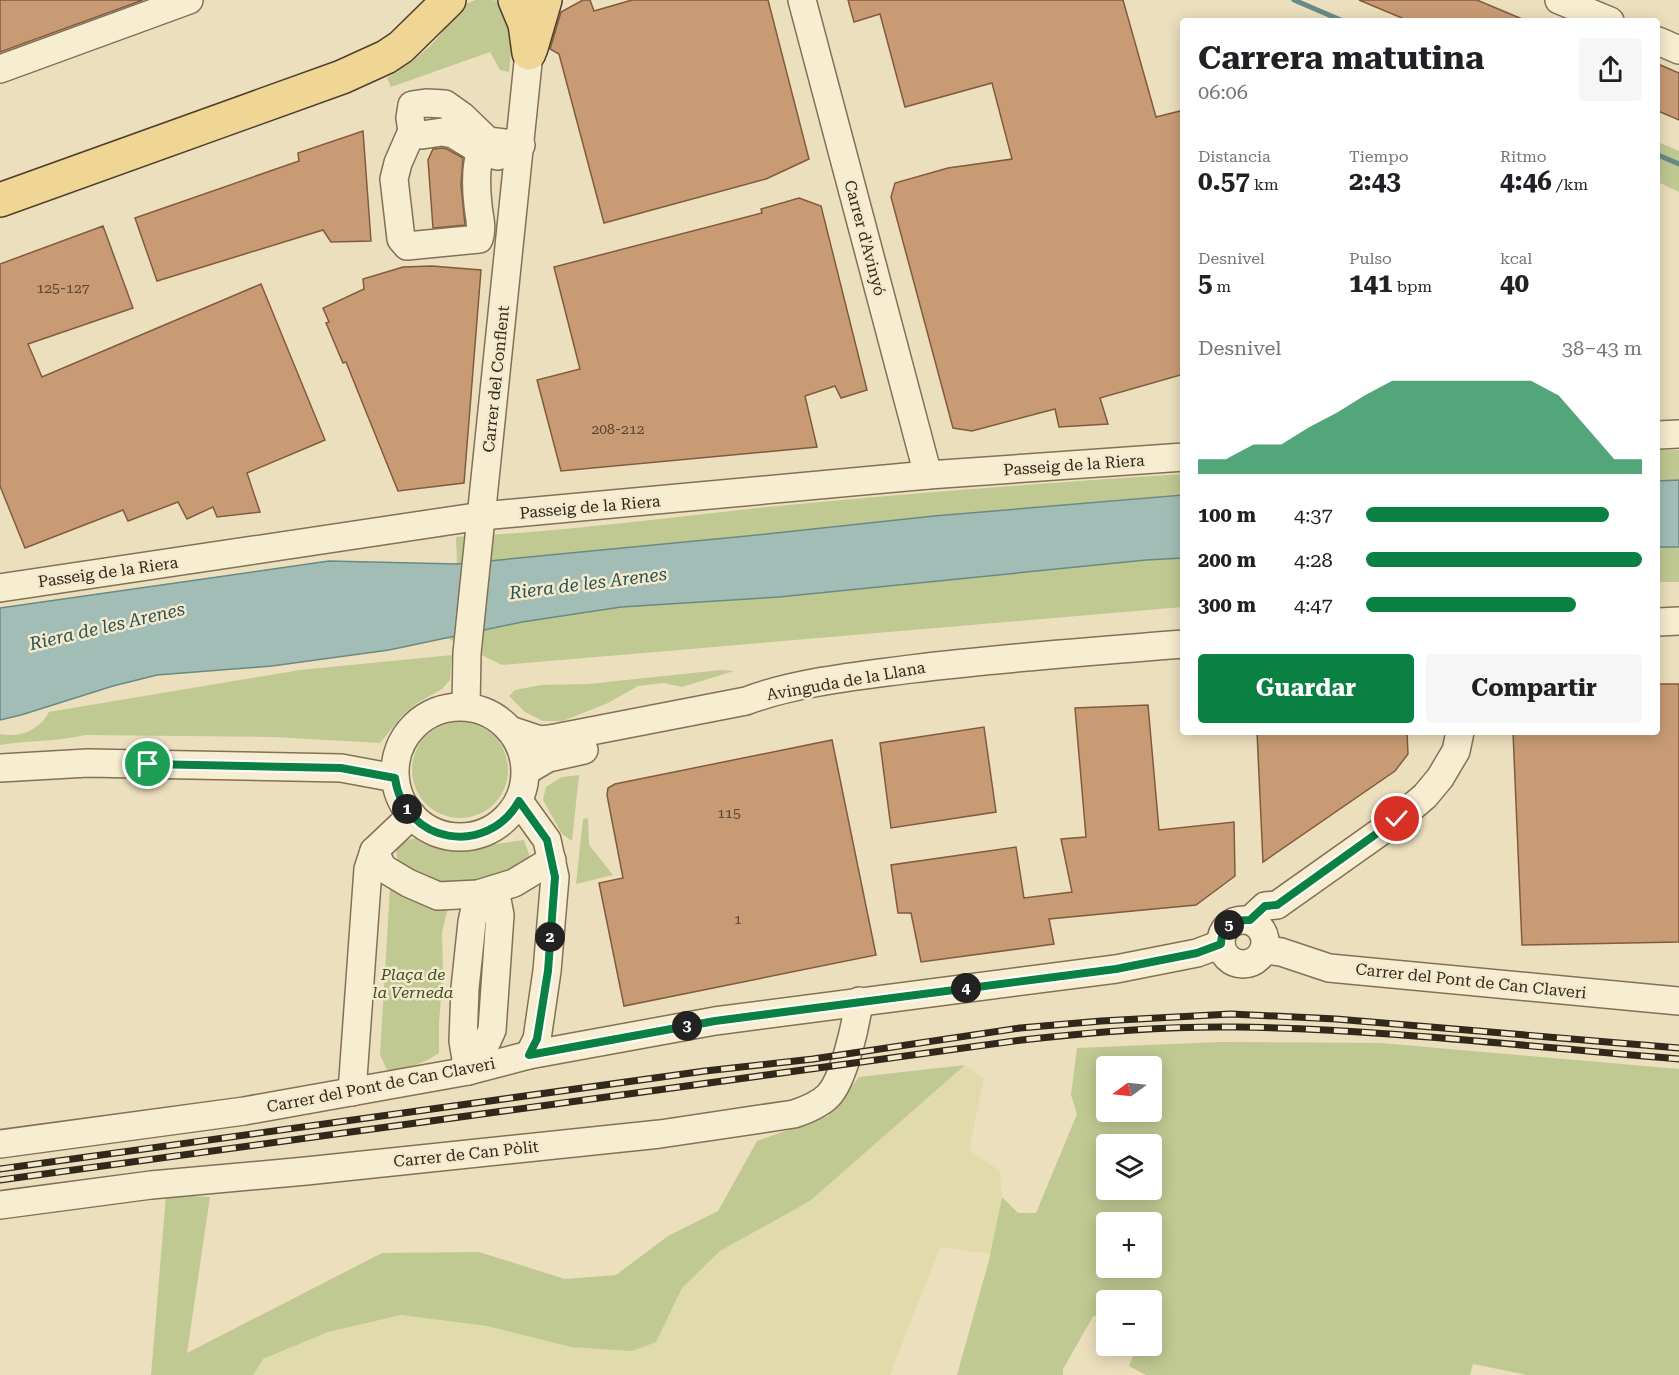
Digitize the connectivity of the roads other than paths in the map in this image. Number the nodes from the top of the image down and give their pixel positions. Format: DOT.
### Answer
graph roads {
  1 [pos="189,0"];
  2 [pos="428,0"];
  3 [pos="449,0"];
  4 [pos="515,0"];
  5 [pos="545,0"];
  6 [pos="802,0"];
  7 [pos="1559,0"];
  8 [pos="1603,18"];
  9 [pos="411,36"];
  10 [pos="1660,42"];
  11 [pos="1679,50"];
  12 [pos="529,52"];
  13 [pos="0,69"];
  14 [pos="412,131"];
  15 [pos="481,151"];
  16 [pos="520,152"];
  17 [pos="0,200"];
  18 [pos="1679,434"];
  19 [pos="1660,435"];
  20 [pos="1180,457"];
  21 [pos="928,476"];
  22 [pos="481,527"];
  23 [pos="0,588"];
  24 [pos="1679,621"];
  25 [pos="1660,622"];
  26 [pos="1660,638"];
  27 [pos="1679,638"];
  28 [pos="1180,644"];
  29 [pos="1180,660"];
  30 [pos="466,706"];
  31 [pos="513,731"];
  32 [pos="1459,735"];
  33 [pos="396,767"];
  34 [pos="0,768"];
  35 [pos="526,771"];
  36 [pos="519,801"];
  37 [pos="412,815"];
  38 [pos="374,850"];
  39 [pos="552,860"];
  40 [pos="486,892"];
  41 [pos="1259,934"];
  42 [pos="1221,944"];
  43 [pos="859,1001"];
  44 [pos="1679,1001"];
  45 [pos="529,1055"];
  46 [pos="468,1071"];
  47 [pos="352,1092"];
  48 [pos="0,1144"];
  49 [pos="0,1205"];
  1 -- 13 [label="street"];
  2 -- 9 [label="main road"];
  3 -- 9 [label="main road"];
  4 -- 12 [label="main road"];
  5 -- 12 [label="main road"];
  6 -- 21 [label="street, Carrer d'Avinyó"];
  7 -- 8 [label="street"];
  9 -- 17 [label="main road"];
  10 -- 11 [label="street"];
  12 -- 16 [label="street, Carrer del Conflent"];
  14 -- 15 [label="street"];
  14 -- 15 [label="street"];
  14 -- 16 [label="street"];
  15 -- 16 [label="street"];
  16 -- 22 [label="street, Carrer del Conflent"];
  18 -- 19 [label="street"];
  20 -- 21 [label="street, Passeig de la Riera"];
  21 -- 22 [label="street, Passeig de la Riera"];
  22 -- 23 [label="street, Passeig de la Riera"];
  22 -- 30 [label="street, Carrer del Conflent"];
  24 -- 25 [label="street"];
  26 -- 27 [label="street"];
  28 -- 31 [label="street, Avinguda de la Llana"];
  29 -- 35 [label="street, Avinguda de la Llana"];
  30 -- 31 [label="street"];
  30 -- 33 [label="street"];
  31 -- 35 [label="street"];
  32 -- 41 [label="street"];
  33 -- 34 [label="street"];
  33 -- 37 [label="street"];
  35 -- 36 [label="street"];
  36 -- 37 [label="street"];
  36 -- 39 [label="street"];
  37 -- 38 [label="street"];
  38 -- 40 [label="street"];
  38 -- 47 [label="street"];
  39 -- 40 [label="street"];
  39 -- 45 [label="street"];
  40 -- 46 [label="street"];
  41 -- 42 [label="street"];
  41 -- 42 [label="street"];
  41 -- 44 [label="street, Carrer del Pont de Can Claveri"];
  42 -- 43 [label="street, Carrer del Pont de Can Claveri"];
  43 -- 45 [label="street, Carrer del Pont de Can Claveri"];
  43 -- 49 [label="street, Carrer de Can Pòlit"];
  45 -- 46 [label="street, Carrer del Pont de Can Claveri"];
  46 -- 47 [label="street, Carrer del Pont de Can Claveri"];
  47 -- 48 [label="street, Carrer del Pont de Can Claveri"];
}
